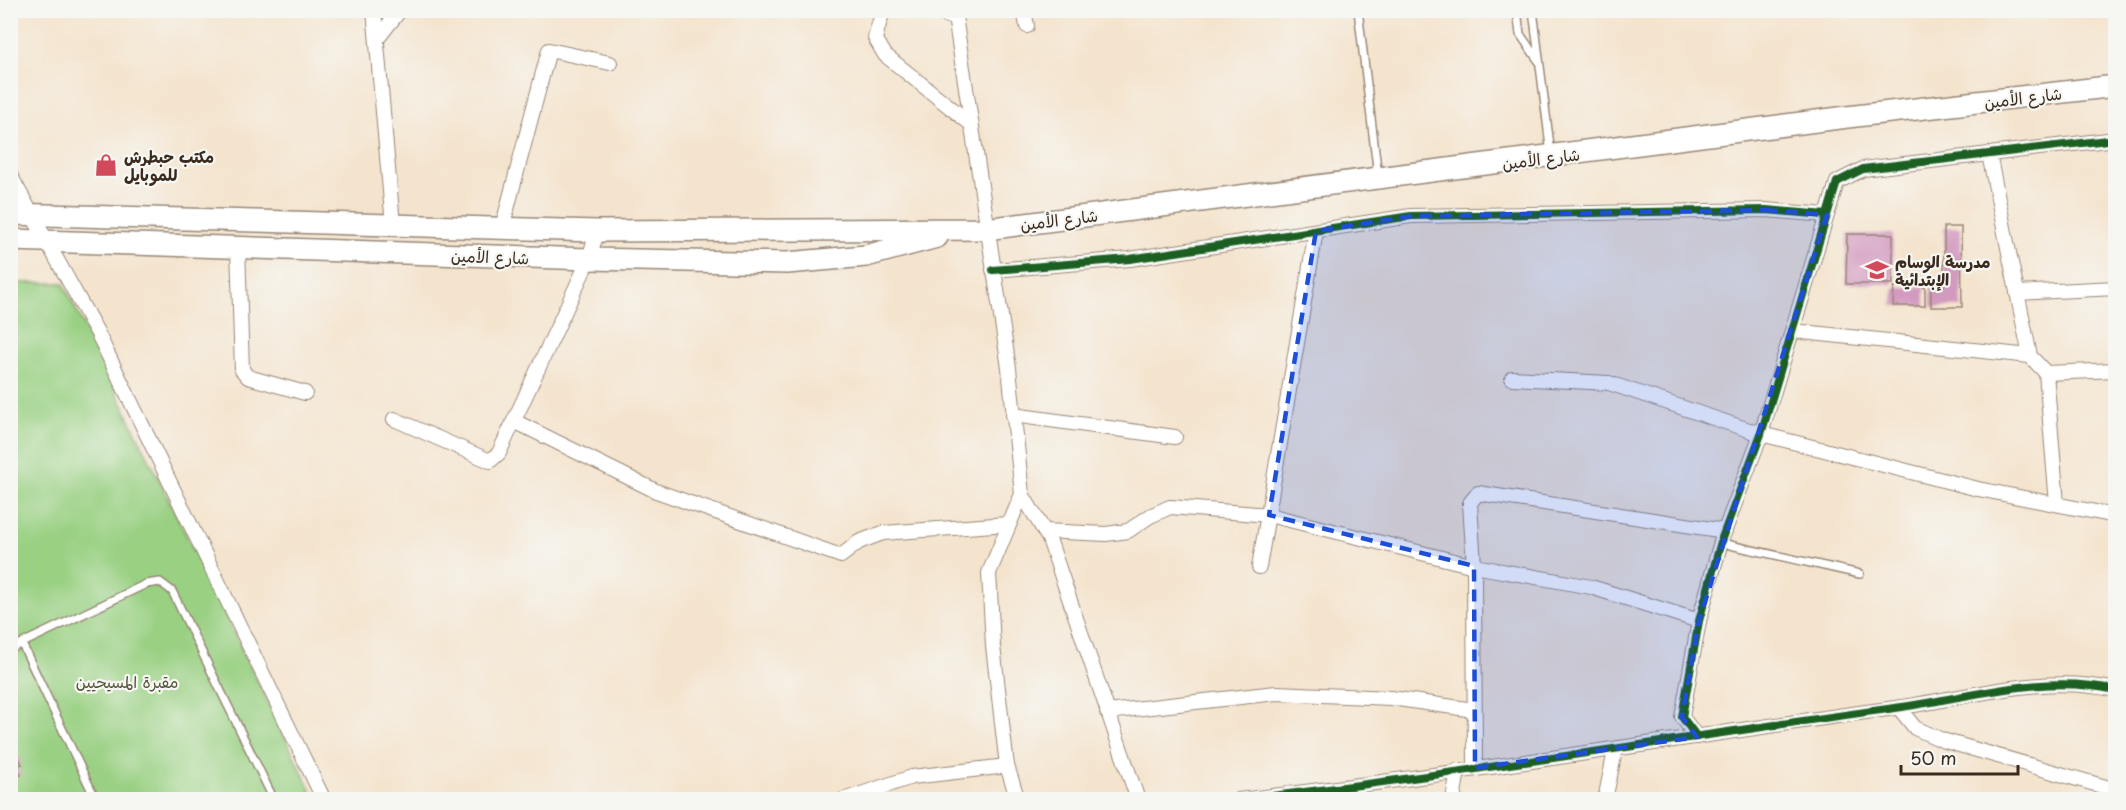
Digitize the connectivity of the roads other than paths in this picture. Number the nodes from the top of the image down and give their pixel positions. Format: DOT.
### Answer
graph roads {
  1 [pos="374,10"];
  2 [pos="400,10"];
  3 [pos="883,10"];
  4 [pos="934,10"];
  5 [pos="1024,10"];
  6 [pos="1358,10"];
  7 [pos="1517,10"];
  8 [pos="1533,10"];
  9 [pos="954,15"];
  10 [pos="1027,26"];
  11 [pos="378,38"];
  12 [pos="1539,62"];
  13 [pos="610,63"];
  14 [pos="2115,86"];
  15 [pos="971,124"];
  16 [pos="2115,139"];
  17 [pos="1989,154"];
  18 [pos="1551,157"];
  19 [pos="10,175"];
  20 [pos="1379,179"];
  21 [pos="20,214"];
  22 [pos="1827,215"];
  23 [pos="393,225"];
  24 [pos="502,228"];
  25 [pos="976,229"];
  26 [pos="597,231"];
  27 [pos="1316,231"];
  28 [pos="10,240"];
  29 [pos="45,242"];
  30 [pos="238,248"];
  31 [pos="589,259"];
  32 [pos="993,270"];
  33 [pos="2115,288"];
  34 [pos="2017,293"];
  35 [pos="1793,331"];
  36 [pos="2030,356"];
  37 [pos="2115,370"];
  38 [pos="2046,373"];
  39 [pos="1512,378"];
  40 [pos="305,393"];
  41 [pos="1014,415"];
  42 [pos="394,419"];
  43 [pos="514,421"];
  44 [pos="1761,434"];
  45 [pos="1175,437"];
  46 [pos="1022,494"];
  47 [pos="2057,504"];
  48 [pos="1269,515"];
  49 [pos="2115,516"];
  50 [pos="1008,524"];
  51 [pos="1044,531"];
  52 [pos="1723,537"];
  53 [pos="1474,566"];
  54 [pos="1259,567"];
  55 [pos="1860,574"];
  56 [pos="1699,621"];
  57 [pos="22,644"];
  58 [pos="10,650"];
  59 [pos="2115,690"];
  60 [pos="1899,708"];
  61 [pos="1474,710"];
  62 [pos="1107,712"];
  63 [pos="1697,737"];
  64 [pos="1615,751"];
  65 [pos="1007,766"];
  66 [pos="1475,768"];
  67 [pos="1458,770"];
  68 [pos="2115,790"];
  69 [pos="96,800"];
  70 [pos="274,800"];
  71 [pos="324,800"];
  72 [pos="843,800"];
  73 [pos="1018,800"];
  74 [pos="1138,800"];
  75 [pos="1238,800"];
  76 [pos="1453,800"];
  77 [pos="1605,800"];
  1 -- 11 [label="street"];
  2 -- 11 [label="street"];
  3 -- 15 [label="street"];
  4 -- 9 [label="street"];
  5 -- 10 [label="street"];
  6 -- 20 [label="lane"];
  7 -- 12 [label="lane"];
  8 -- 12 [label="lane"];
  9 -- 15 [label="street"];
  11 -- 23 [label="street"];
  12 -- 18 [label="lane"];
  13 -- 24 [label="street"];
  14 -- 18 [label="main road, شارع الأمين"];
  15 -- 25 [label="street"];
  16 -- 17 [label="street"];
  17 -- 22 [label="street"];
  17 -- 34 [label="street"];
  18 -- 20 [label="main road, شارع الأمين"];
  19 -- 21 [label="street"];
  20 -- 25 [label="main road, شارع الأمين"];
  21 -- 23 [label="main road, شارع الأمين"];
  21 -- 29 [label="street"];
  22 -- 27 [label="street"];
  22 -- 35 [label="street"];
  23 -- 24 [label="main road, شارع الأمين"];
  24 -- 26 [label="main road, شارع الأمين"];
  25 -- 26 [label="main road, شارع الأمين"];
  25 -- 31 [label="main road, شارع الأمين"];
  25 -- 32 [label="street"];
  26 -- 31 [label="street"];
  27 -- 32 [label="street"];
  27 -- 48 [label="street"];
  28 -- 29 [label="main road, شارع الأمين"];
  29 -- 30 [label="main road, شارع الأمين"];
  29 -- 71 [label="street"];
  30 -- 31 [label="main road, شارع الأمين"];
  30 -- 40 [label="street"];
  31 -- 43 [label="street"];
  32 -- 41 [label="street"];
  33 -- 34 [label="street"];
  34 -- 36 [label="street"];
  35 -- 36 [label="street"];
  35 -- 44 [label="street"];
  36 -- 38 [label="street"];
  37 -- 38 [label="street"];
  38 -- 47 [label="street"];
  39 -- 44 [label="street"];
  41 -- 45 [label="street"];
  41 -- 46 [label="street"];
  42 -- 43 [label="street"];
  43 -- 50 [label="street"];
  44 -- 47 [label="street"];
  44 -- 52 [label="street"];
  46 -- 50 [label="street"];
  46 -- 51 [label="street"];
  47 -- 49 [label="street"];
  48 -- 51 [label="street"];
  48 -- 53 [label="street"];
  48 -- 54 [label="street"];
  50 -- 65 [label="street"];
  51 -- 62 [label="street"];
  52 -- 53 [label="street"];
  52 -- 55 [label="lane"];
  52 -- 56 [label="street"];
  53 -- 56 [label="street"];
  53 -- 61 [label="street"];
  56 -- 63 [label="street"];
  57 -- 58 [label="lane"];
  57 -- 69 [label="lane"];
  57 -- 70 [label="lane"];
  59 -- 60 [label="street"];
  60 -- 63 [label="street"];
  60 -- 68 [label="street"];
  61 -- 62 [label="street"];
  61 -- 66 [label="street"];
  62 -- 74 [label="street"];
  63 -- 64 [label="street"];
  64 -- 66 [label="street"];
  64 -- 77 [label="street"];
  65 -- 72 [label="street"];
  65 -- 73 [label="street"];
  66 -- 67 [label="street"];
  67 -- 75 [label="street"];
  67 -- 76 [label="street"];
}
